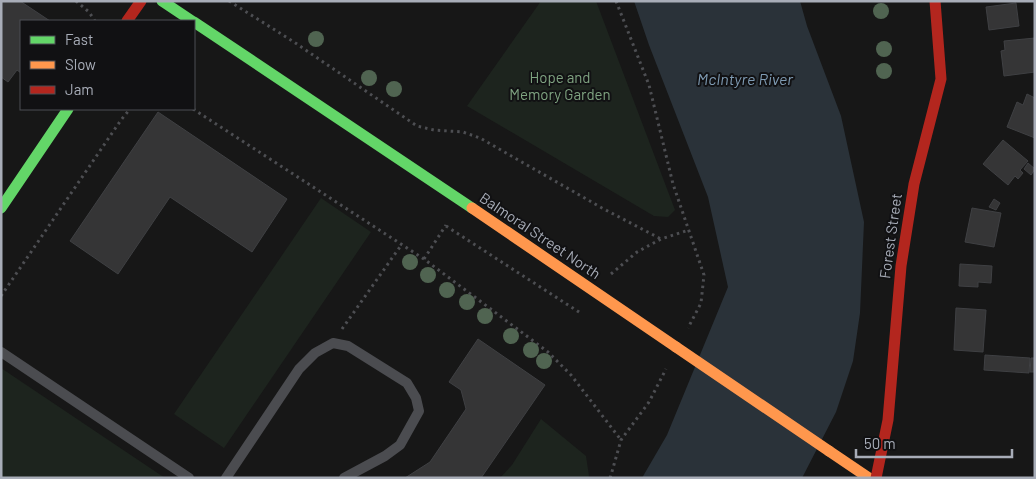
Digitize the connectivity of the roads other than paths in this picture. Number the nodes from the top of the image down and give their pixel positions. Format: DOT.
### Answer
graph roads {
  1 [pos="141,1"];
  2 [pos="162,1"];
  3 [pos="935,1"];
  4 [pos="128,20"];
  5 [pos="190,20"];
  6 [pos="195,23"];
  7 [pos="67,110"];
  8 [pos="1,208"];
  9 [pos="1,352"];
  10 [pos="189,478"];
  11 [pos="226,478"];
  12 [pos="344,478"];
  13 [pos="869,478"];
  14 [pos="876,478"];
  1 -- 4 [label="main road"];
  2 -- 5 [label="main road, Balmoral Street North"];
  3 -- 14 [label="main road, Forest Street"];
  6 -- 13 [label="main road, Balmoral Street North, bridge"];
  7 -- 8 [label="main road"];
  9 -- 10 [label="lane"];
  11 -- 12 [label="lane"];
}
